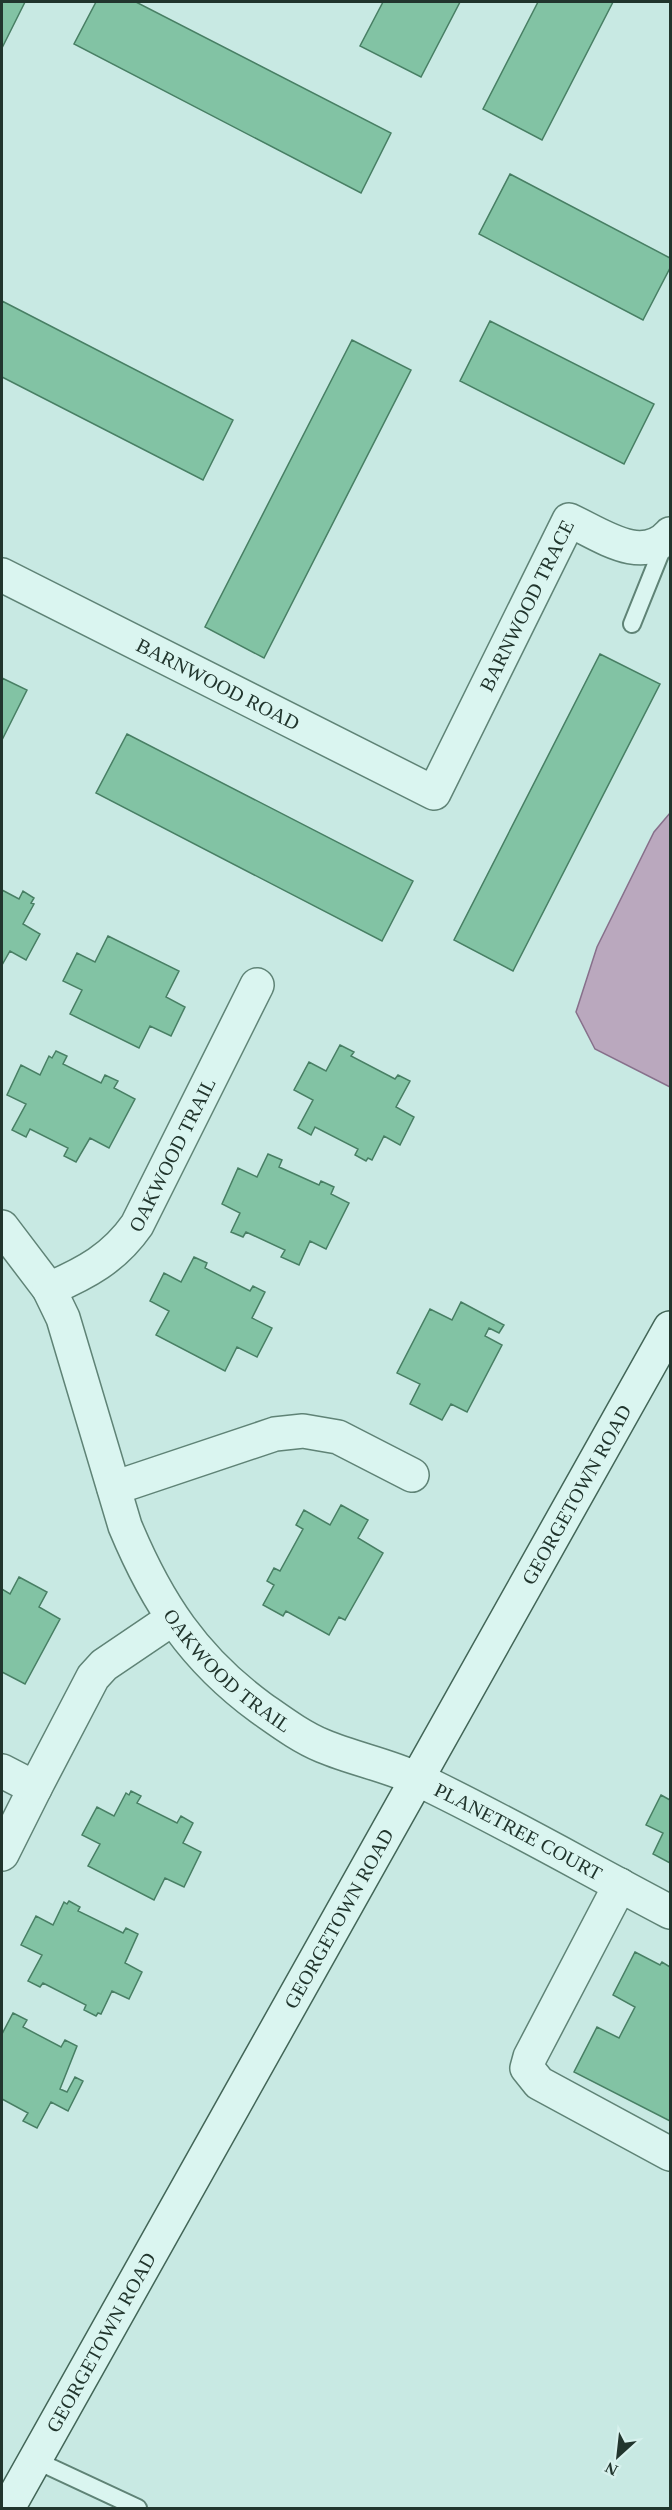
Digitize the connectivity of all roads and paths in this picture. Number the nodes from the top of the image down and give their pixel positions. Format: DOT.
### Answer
graph roads {
  1 [pos="669,536"];
  2 [pos="2,575"];
  3 [pos="632,624"];
  4 [pos="434,793"];
  5 [pos="257,985"];
  6 [pos="2,1227"];
  7 [pos="49,1289"];
  8 [pos="670,1328"];
  9 [pos="412,1475"];
  10 [pos="114,1488"];
  11 [pos="172,1619"];
  12 [pos="2,1771"];
  13 [pos="416,1779"];
  14 [pos="35,1788"];
  15 [pos="2,1854"];
  16 [pos="620,1885"];
  17 [pos="670,1912"];
  18 [pos="670,2154"];
  19 [pos="35,2460"];
  20 [pos="8,2508"];
  21 [pos="138,2508"];
  1 -- 3 [label="lane"];
  1 -- 4 [label="street, BARNWOOD TRACE"];
  2 -- 4 [label="street, BARNWOOD ROAD"];
  5 -- 7 [label="street, OAKWOOD TRAIL"];
  6 -- 7 [label="street, OAKWOOD TRAIL"];
  7 -- 10 [label="street, OAKWOOD TRAIL"];
  8 -- 13 [label="street, GEORGETOWN ROAD"];
  9 -- 10 [label="street"];
  10 -- 11 [label="street, OAKWOOD TRAIL"];
  11 -- 13 [label="street, OAKWOOD TRAIL"];
  11 -- 14 [label="street"];
  12 -- 14 [label="street"];
  13 -- 16 [label="street, PLANETREE COURT"];
  13 -- 19 [label="street, GEORGETOWN ROAD"];
  14 -- 15 [label="street"];
  16 -- 17 [label="street, PLANETREE COURT"];
  16 -- 18 [label="street, PLANETREE COURT"];
  19 -- 20 [label="street, GEORGETOWN ROAD"];
  19 -- 21 [label="lane"];
}
